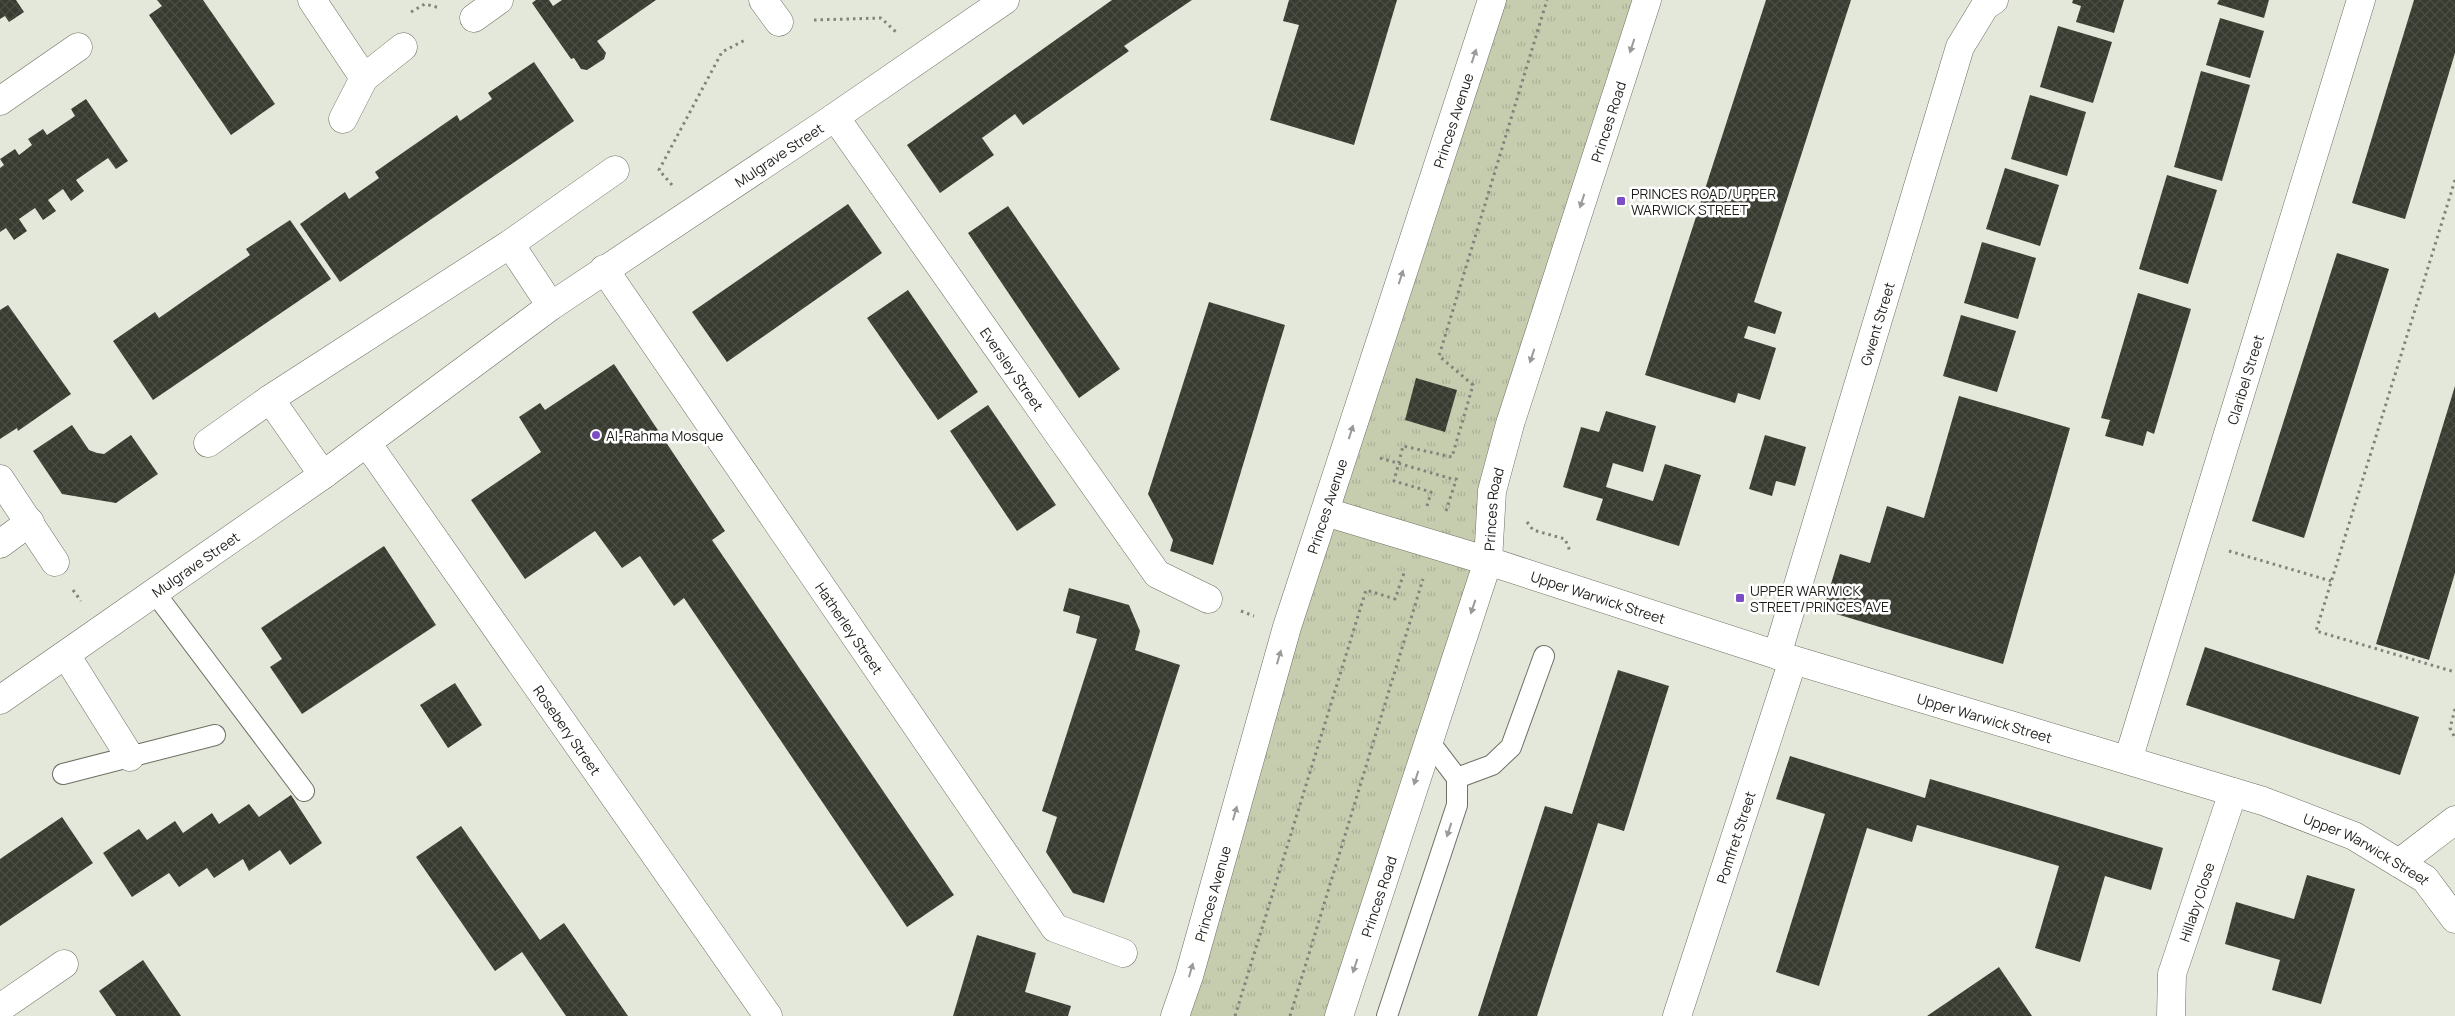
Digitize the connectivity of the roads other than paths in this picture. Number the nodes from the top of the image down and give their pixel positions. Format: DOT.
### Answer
graph roads {
  1 [pos="312,0"];
  2 [pos="500,0"];
  3 [pos="763,0"];
  4 [pos="1005,0"];
  5 [pos="1492,0"];
  6 [pos="1647,0"];
  7 [pos="1994,0"];
  8 [pos="2361,0"];
  9 [pos="474,18"];
  10 [pos="779,22"];
  11 [pos="78,47"];
  12 [pos="403,47"];
  13 [pos="364,78"];
  14 [pos="0,101"];
  15 [pos="834,117"];
  16 [pos="343,119"];
  17 [pos="614,170"];
  18 [pos="510,244"];
  19 [pos="604,269"];
  20 [pos="551,306"];
  21 [pos="270,399"];
  22 [pos="208,443"];
  23 [pos="368,443"];
  24 [pos="323,475"];
  25 [pos="0,479"];
  26 [pos="1326,512"];
  27 [pos="30,522"];
  28 [pos="0,544"];
  29 [pos="1488,561"];
  30 [pos="55,562"];
  31 [pos="155,593"];
  32 [pos="1208,599"];
  33 [pos="66,655"];
  34 [pos="1544,656"];
  35 [pos="1785,658"];
  36 [pos="0,700"];
  37 [pos="215,735"];
  38 [pos="1428,740"];
  39 [pos="130,757"];
  40 [pos="2128,760"];
  41 [pos="63,774"];
  42 [pos="1457,778"];
  43 [pos="304,791"];
  44 [pos="2233,792"];
  45 [pos="2455,820"];
  46 [pos="2399,863"];
  47 [pos="2455,919"];
  48 [pos="1123,952"];
  49 [pos="64,964"];
  50 [pos="9,1009"];
  51 [pos="768,1016"];
  52 [pos="1175,1016"];
  53 [pos="1339,1016"];
  54 [pos="1387,1016"];
  55 [pos="1677,1016"];
  56 [pos="2171,1016"];
  1 -- 13 [label="street"];
  2 -- 9 [label="street"];
  3 -- 10 [label="street"];
  4 -- 15 [label="street, Mulgrave Street"];
  26 -- 5 [label="street, Princes Avenue, one-way"];
  6 -- 29 [label="street, Princes Road, one-way"];
  7 -- 35 [label="street, Gwent Street"];
  8 -- 40 [label="street, Claribel Street"];
  11 -- 14 [label="street"];
  12 -- 13 [label="street"];
  13 -- 16 [label="street"];
  15 -- 19 [label="street, Mulgrave Street"];
  15 -- 32 [label="street, Eversley Street"];
  17 -- 18 [label="street"];
  18 -- 20 [label="street"];
  18 -- 21 [label="street"];
  19 -- 20 [label="street, Mulgrave Street"];
  19 -- 48 [label="street, Hatherley Street"];
  20 -- 23 [label="street, Mulgrave Street"];
  21 -- 22 [label="street"];
  21 -- 24 [label="street"];
  23 -- 24 [label="street, Mulgrave Street"];
  23 -- 51 [label="street, Rosebery Street"];
  24 -- 31 [label="street, Mulgrave Street"];
  25 -- 27 [label="street"];
  26 -- 29 [label="street, Upper Warwick Street"];
  52 -- 26 [label="street, Princes Avenue, one-way"];
  27 -- 28 [label="street"];
  27 -- 30 [label="street"];
  29 -- 35 [label="street, Upper Warwick Street"];
  29 -- 38 [label="street, Princes Road, one-way"];
  31 -- 33 [label="street, Mulgrave Street"];
  31 -- 43 [label="lane"];
  33 -- 36 [label="street, Mulgrave Street"];
  33 -- 39 [label="street"];
  34 -- 42 [label="lane"];
  35 -- 40 [label="street, Upper Warwick Street"];
  35 -- 55 [label="street, Pomfret Street"];
  37 -- 39 [label="lane"];
  38 -- 42 [label="lane"];
  38 -- 53 [label="street, Princes Road, one-way"];
  39 -- 41 [label="lane"];
  40 -- 44 [label="street, Upper Warwick Street"];
  42 -- 54 [label="lane, one-way"];
  44 -- 46 [label="street, Upper Warwick Street"];
  44 -- 56 [label="street, Hillaby Close"];
  45 -- 46 [label="street"];
  46 -- 47 [label="street, Upper Warwick Street"];
  49 -- 50 [label="street"];
}
